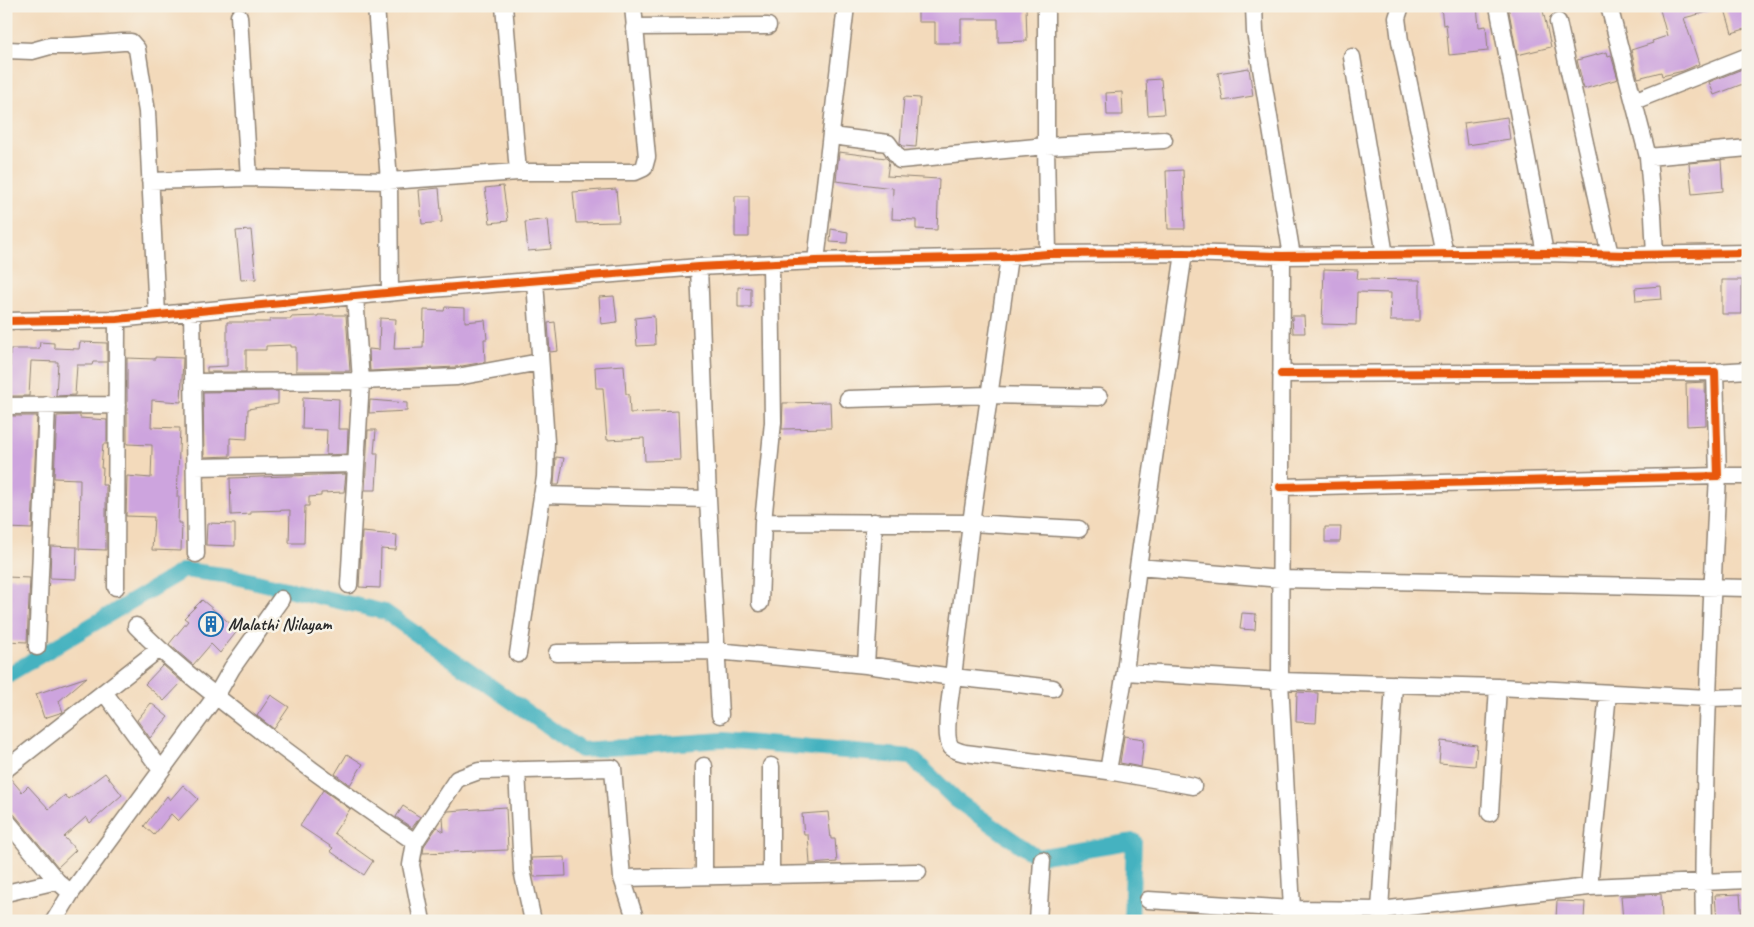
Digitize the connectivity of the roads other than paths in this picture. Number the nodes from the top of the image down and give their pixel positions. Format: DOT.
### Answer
graph roads {
  1 [pos="376,6"];
  2 [pos="504,6"];
  3 [pos="633,6"];
  4 [pos="846,6"];
  5 [pos="1046,6"];
  6 [pos="1254,6"];
  7 [pos="1401,6"];
  8 [pos="1498,6"];
  9 [pos="1609,6"];
  10 [pos="239,16"];
  11 [pos="1558,22"];
  12 [pos="768,26"];
  13 [pos="634,27"];
  14 [pos="6,50"];
  15 [pos="1748,56"];
  16 [pos="1352,57"];
  17 [pos="1634,101"];
  18 [pos="831,136"];
  19 [pos="1164,140"];
  20 [pos="1046,146"];
  21 [pos="1748,148"];
  22 [pos="1648,157"];
  23 [pos="518,172"];
  24 [pos="249,178"];
  25 [pos="150,181"];
  26 [pos="389,181"];
  27 [pos="1184,253"];
  28 [pos="1545,253"];
  29 [pos="1748,253"];
  30 [pos="1048,254"];
  31 [pos="1445,254"];
  32 [pos="1385,255"];
  33 [pos="1610,255"];
  34 [pos="1655,255"];
  35 [pos="1287,256"];
  36 [pos="1009,257"];
  37 [pos="816,261"];
  38 [pos="771,264"];
  39 [pos="699,267"];
  40 [pos="535,281"];
  41 [pos="390,293"];
  42 [pos="355,296"];
  43 [pos="192,311"];
  44 [pos="157,314"];
  45 [pos="118,319"];
  46 [pos="6,321"];
  47 [pos="540,362"];
  48 [pos="1748,370"];
  49 [pos="1715,372"];
  50 [pos="1281,374"];
  51 [pos="361,380"];
  52 [pos="193,382"];
  53 [pos="989,395"];
  54 [pos="1099,398"];
  55 [pos="848,400"];
  56 [pos="117,405"];
  57 [pos="6,406"];
  58 [pos="47,406"];
  59 [pos="356,464"];
  60 [pos="195,467"];
  61 [pos="1718,476"];
  62 [pos="1748,476"];
  63 [pos="1280,487"];
  64 [pos="542,495"];
  65 [pos="708,499"];
  66 [pos="763,522"];
  67 [pos="874,522"];
  68 [pos="971,523"];
  69 [pos="1079,529"];
  70 [pos="196,554"];
  71 [pos="1138,567"];
  72 [pos="1280,579"];
  73 [pos="350,585"];
  74 [pos="116,587"];
  75 [pos="1712,588"];
  76 [pos="1748,588"];
  77 [pos="281,600"];
  78 [pos="760,603"];
  79 [pos="136,626"];
  80 [pos="37,647"];
  81 [pos="158,649"];
  82 [pos="716,651"];
  83 [pos="557,653"];
  84 [pos="518,654"];
  85 [pos="866,665"];
  86 [pos="1125,672"];
  87 [pos="953,677"];
  88 [pos="1280,681"];
  89 [pos="1394,684"];
  90 [pos="1498,687"];
  91 [pos="1053,688"];
  92 [pos="104,692"];
  93 [pos="1608,693"];
  94 [pos="216,696"];
  95 [pos="1748,697"];
  96 [pos="1708,698"];
  97 [pos="720,715"];
  98 [pos="704,766"];
  99 [pos="771,766"];
  100 [pos="6,769"];
  101 [pos="161,770"];
  102 [pos="517,770"];
  103 [pos="1108,771"];
  104 [pos="1193,786"];
  105 [pos="1490,813"];
  106 [pos="6,820"];
  107 [pos="415,842"];
  108 [pos="1042,860"];
  109 [pos="918,872"];
  110 [pos="772,874"];
  111 [pos="704,876"];
  112 [pos="622,878"];
  113 [pos="1748,880"];
  114 [pos="57,881"];
  115 [pos="1702,882"];
  116 [pos="1589,887"];
  117 [pos="6,893"];
  118 [pos="72,894"];
  119 [pos="1148,900"];
  120 [pos="1292,909"];
  121 [pos="1380,915"];
  122 [pos="54,921"];
  123 [pos="422,921"];
  124 [pos="533,921"];
  125 [pos="636,921"];
  126 [pos="1038,921"];
  127 [pos="1704,921"];
  1 -- 26 [label="street"];
  2 -- 23 [label="street"];
  3 -- 13 [label="street"];
  4 -- 18 [label="street"];
  5 -- 20 [label="street"];
  6 -- 35 [label="street"];
  7 -- 31 [label="street"];
  8 -- 28 [label="street"];
  9 -- 17 [label="street"];
  10 -- 24 [label="street"];
  11 -- 33 [label="street"];
  12 -- 13 [label="street"];
  13 -- 23 [label="street"];
  14 -- 25 [label="street"];
  15 -- 17 [label="street"];
  16 -- 32 [label="street"];
  17 -- 22 [label="street"];
  18 -- 20 [label="street"];
  18 -- 37 [label="street"];
  19 -- 20 [label="street"];
  20 -- 30 [label="street"];
  21 -- 22 [label="street"];
  22 -- 34 [label="street"];
  23 -- 26 [label="street"];
  24 -- 25 [label="street"];
  24 -- 26 [label="street"];
  25 -- 44 [label="street"];
  26 -- 41 [label="street"];
  27 -- 30 [label="street"];
  27 -- 35 [label="street"];
  27 -- 71 [label="street"];
  28 -- 31 [label="street"];
  28 -- 33 [label="street"];
  29 -- 34 [label="street"];
  30 -- 36 [label="street"];
  31 -- 32 [label="street"];
  32 -- 35 [label="street"];
  33 -- 34 [label="street"];
  35 -- 50 [label="street"];
  36 -- 37 [label="street"];
  36 -- 53 [label="street"];
  37 -- 38 [label="street"];
  38 -- 39 [label="street"];
  38 -- 66 [label="street"];
  39 -- 40 [label="street"];
  39 -- 65 [label="street"];
  40 -- 41 [label="street"];
  40 -- 47 [label="street"];
  41 -- 42 [label="street"];
  42 -- 43 [label="street"];
  42 -- 51 [label="street"];
  43 -- 44 [label="street"];
  43 -- 52 [label="street"];
  44 -- 45 [label="street"];
  45 -- 46 [label="street"];
  45 -- 56 [label="street"];
  47 -- 51 [label="street"];
  47 -- 64 [label="street"];
  48 -- 49 [label="street"];
  49 -- 50 [label="street"];
  49 -- 61 [label="street"];
  50 -- 63 [label="street"];
  51 -- 52 [label="street"];
  51 -- 59 [label="street"];
  52 -- 60 [label="street"];
  53 -- 54 [label="street"];
  53 -- 55 [label="street"];
  53 -- 68 [label="street"];
  56 -- 58 [label="street"];
  56 -- 74 [label="street"];
  57 -- 58 [label="street"];
  58 -- 80 [label="street"];
  59 -- 60 [label="street"];
  59 -- 73 [label="street"];
  60 -- 70 [label="street"];
  61 -- 62 [label="street"];
  61 -- 63 [label="street"];
  61 -- 75 [label="street"];
  63 -- 72 [label="street"];
  64 -- 65 [label="street"];
  64 -- 84 [label="street"];
  65 -- 82 [label="street"];
  66 -- 67 [label="street"];
  66 -- 78 [label="street"];
  67 -- 68 [label="street"];
  67 -- 85 [label="street"];
  68 -- 69 [label="street"];
  68 -- 87 [label="street"];
  71 -- 72 [label="street"];
  71 -- 86 [label="street"];
  72 -- 75 [label="street"];
  72 -- 88 [label="street"];
  75 -- 76 [label="street"];
  75 -- 96 [label="street"];
  77 -- 94 [label="street"];
  79 -- 81 [label="street"];
  81 -- 92 [label="street"];
  81 -- 94 [label="street"];
  82 -- 83 [label="street"];
  82 -- 85 [label="street"];
  82 -- 97 [label="street"];
  85 -- 87 [label="street"];
  86 -- 88 [label="street"];
  86 -- 103 [label="street"];
  87 -- 91 [label="street"];
  87 -- 103 [label="street"];
  88 -- 89 [label="street"];
  88 -- 120 [label="street"];
  89 -- 90 [label="street"];
  89 -- 121 [label="street"];
  90 -- 93 [label="street"];
  90 -- 105 [label="street"];
  92 -- 100 [label="street"];
  92 -- 101 [label="street"];
  93 -- 96 [label="street"];
  93 -- 116 [label="street"];
  94 -- 101 [label="street"];
  94 -- 107 [label="street"];
  95 -- 96 [label="street"];
  96 -- 115 [label="street"];
  98 -- 111 [label="street"];
  99 -- 110 [label="street"];
  101 -- 118 [label="street"];
  102 -- 107 [label="street"];
  102 -- 112 [label="street"];
  102 -- 124 [label="street"];
  103 -- 104 [label="street"];
  106 -- 114 [label="street"];
  107 -- 123 [label="street"];
  108 -- 126 [label="street"];
  109 -- 110 [label="street"];
  110 -- 111 [label="street"];
  111 -- 112 [label="street"];
  112 -- 125 [label="street"];
  113 -- 115 [label="street"];
  114 -- 117 [label="street"];
  114 -- 118 [label="street"];
  115 -- 116 [label="street"];
  115 -- 127 [label="street"];
  116 -- 121 [label="street"];
  118 -- 122 [label="street"];
  119 -- 120 [label="street"];
  120 -- 121 [label="street"];
}
